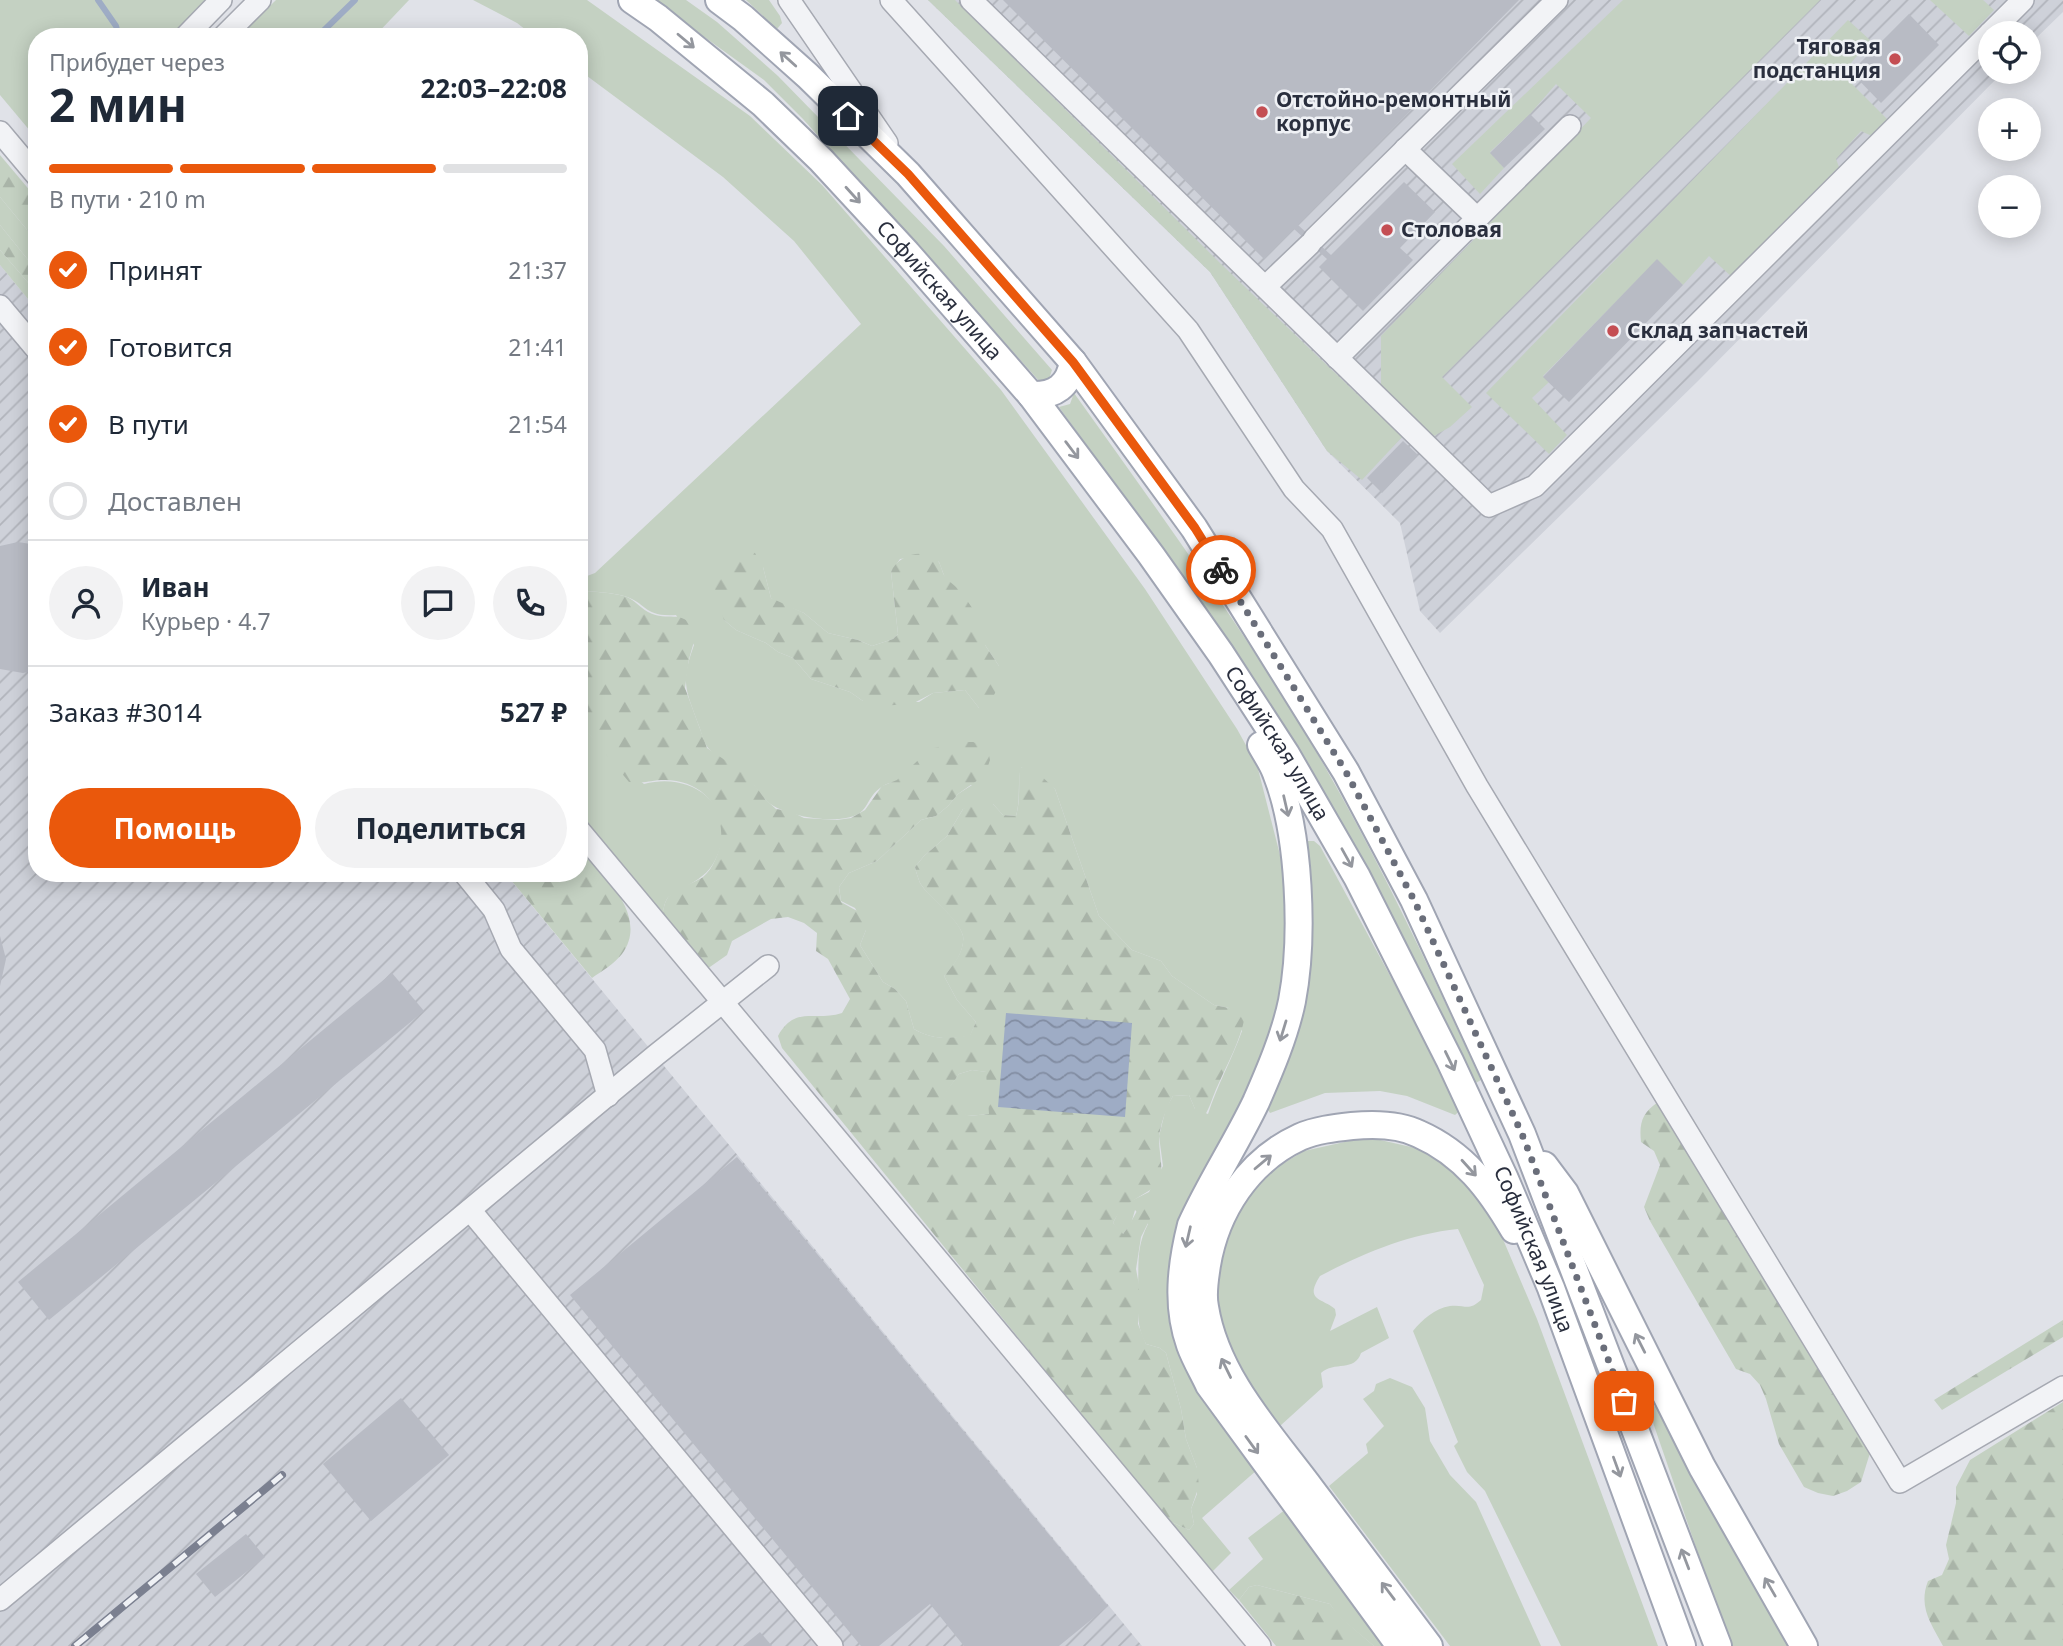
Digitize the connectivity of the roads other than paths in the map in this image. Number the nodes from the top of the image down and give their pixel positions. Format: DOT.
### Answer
graph roads {
  1 [pos="221,0"];
  2 [pos="260,0"];
  3 [pos="632,0"];
  4 [pos="719,0"];
  5 [pos="789,0"];
  6 [pos="891,0"];
  7 [pos="971,0"];
  8 [pos="1558,0"];
  9 [pos="2023,0"];
  10 [pos="2002,21"];
  11 [pos="194,28"];
  12 [pos="232,28"];
  13 [pos="1978,45"];
  14 [pos="1570,126"];
  15 [pos="0,132"];
  16 [pos="1405,149"];
  17 [pos="28,162"];
  18 [pos="908,174"];
  19 [pos="1477,218"];
  20 [pos="1265,287"];
  21 [pos="0,306"];
  22 [pos="28,339"];
  23 [pos="1337,358"];
  24 [pos="1073,362"];
  25 [pos="1031,395"];
  26 [pos="1221,654"];
  27 [pos="588,841"];
  28 [pos="471,882"];
  29 [pos="768,966"];
  30 [pos="721,1003"];
  31 [pos="608,1096"];
  32 [pos="1522,1134"];
  33 [pos="470,1210"];
  34 [pos="1551,1288"];
  35 [pos="2063,1387"];
  36 [pos="0,1600"];
  37 [pos="832,1646"];
  38 [pos="1260,1646"];
  39 [pos="1400,1646"];
  40 [pos="1429,1646"];
  41 [pos="1682,1646"];
  42 [pos="1718,1646"];
  43 [pos="1804,1646"];
  1 -- 11 [label="street"];
  2 -- 12 [label="street"];
  3 -- 25 [label="main road, Софийская улица, one-way"];
  18 -- 4 [label="main road, Софийская улица, one-way"];
  5 -- 18 [label="street"];
  6 -- 35 [label="street"];
  7 -- 20 [label="street"];
  8 -- 16 [label="street"];
  9 -- 10 [label="street"];
  13 -- 23 [label="street"];
  14 -- 19 [label="street"];
  15 -- 17 [label="street"];
  16 -- 19 [label="street"];
  16 -- 20 [label="street"];
  18 -- 24 [label="main road, Софийская улица"];
  19 -- 23 [label="street"];
  20 -- 23 [label="street"];
  21 -- 22 [label="street"];
  24 -- 25 [label="main road"];
  24 -- 32 [label="main road, Софийская улица"];
  25 -- 26 [label="main road, Софийская улица, one-way"];
  26 -- 34 [label="main road, Софийская улица, one-way"];
  26 -- 39 [label="main road, one-way"];
  27 -- 30 [label="street"];
  28 -- 31 [label="street"];
  29 -- 30 [label="street"];
  30 -- 31 [label="street"];
  30 -- 38 [label="street"];
  31 -- 33 [label="street"];
  42 -- 32 [label="main road, Софийская улица, one-way"];
  43 -- 32 [label="main road, one-way"];
  33 -- 36 [label="street"];
  33 -- 37 [label="street"];
  40 -- 34 [label="main road, one-way"];
  34 -- 41 [label="main road, Софийская улица, one-way"];
}
